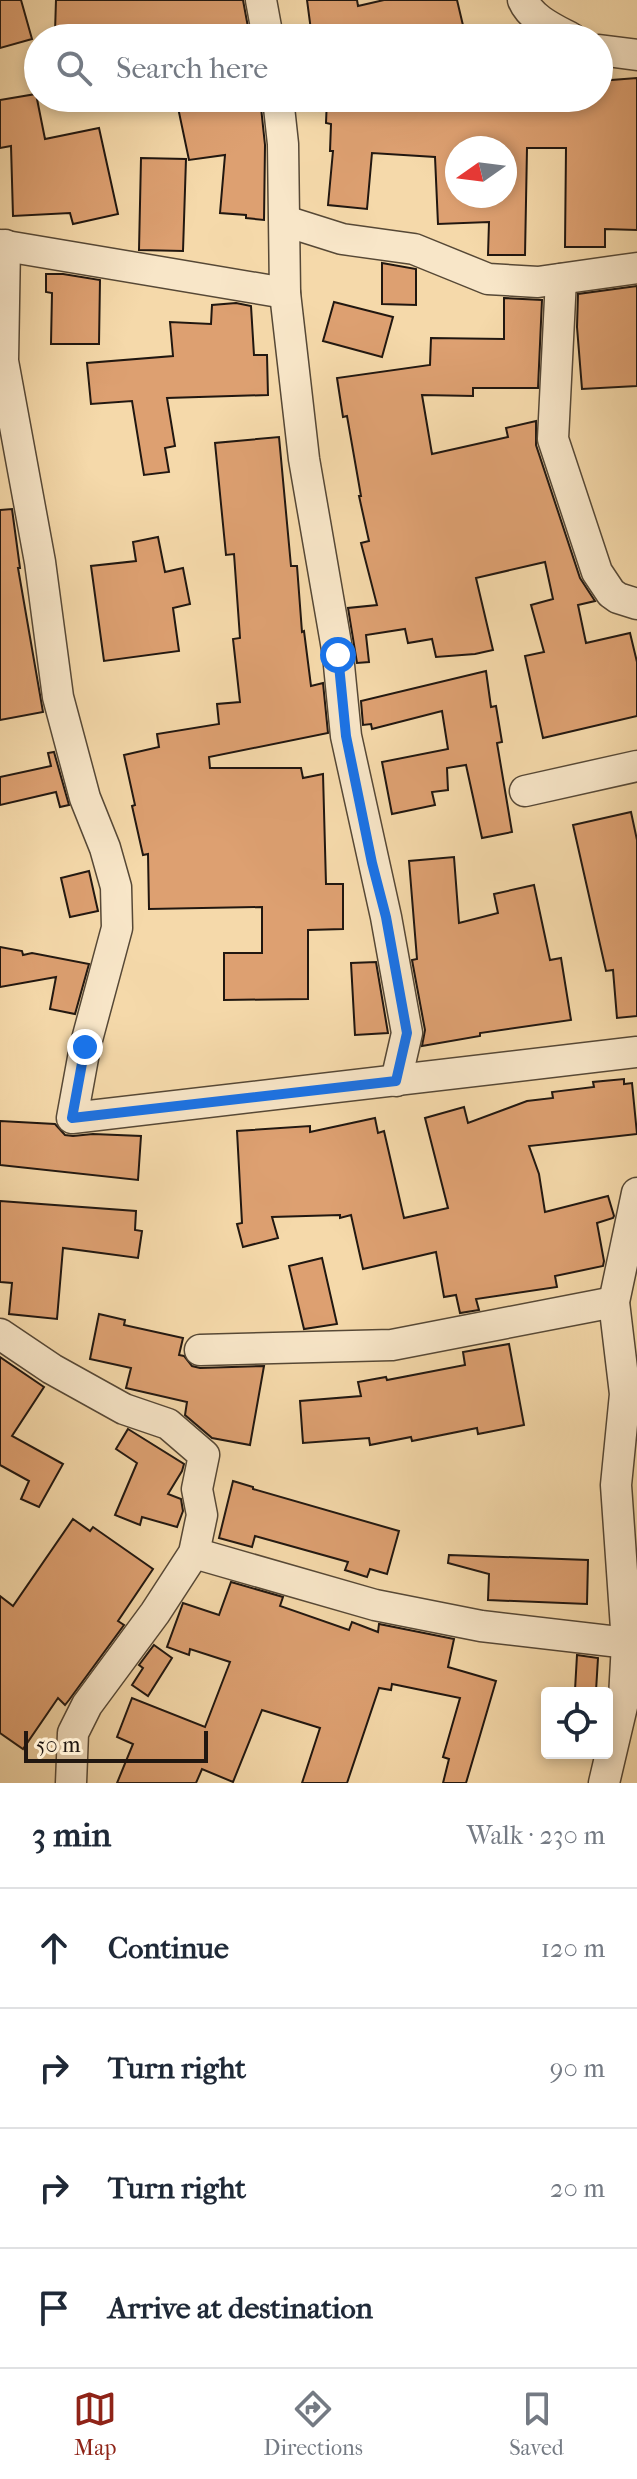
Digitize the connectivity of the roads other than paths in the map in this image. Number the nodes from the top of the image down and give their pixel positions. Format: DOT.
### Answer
graph roads {
  1 [pos="261,0"];
  2 [pos="523,0"];
  3 [pos="265,24"];
  4 [pos="548,24"];
  5 [pos="613,52"];
  6 [pos="637,55"];
  7 [pos="280,112"];
  8 [pos="285,221"];
  9 [pos="3,245"];
  10 [pos="637,268"];
  11 [pos="561,279"];
  12 [pos="285,293"];
  13 [pos="637,604"];
  14 [pos="637,766"];
  15 [pos="525,791"];
  16 [pos="637,1052"];
  17 [pos="396,1081"];
  18 [pos="637,1193"];
  19 [pos="614,1302"];
  20 [pos="0,1334"];
  21 [pos="200,1350"];
  22 [pos="194,1553"];
  23 [pos="632,1644"];
  24 [pos="71,1783"];
  25 [pos="604,1783"];
  1 -- 3 [label="street"];
  2 -- 4 [label="street"];
  5 -- 6 [label="street"];
  7 -- 8 [label="street"];
  8 -- 11 [label="street"];
  8 -- 12 [label="street"];
  9 -- 12 [label="street"];
  9 -- 17 [label="street"];
  10 -- 11 [label="street"];
  11 -- 13 [label="street"];
  12 -- 17 [label="street"];
  14 -- 15 [label="street"];
  16 -- 17 [label="street"];
  18 -- 19 [label="street"];
  19 -- 21 [label="street"];
  19 -- 23 [label="street"];
  20 -- 22 [label="street"];
  22 -- 23 [label="street"];
  22 -- 24 [label="street"];
  23 -- 25 [label="street"];
}
